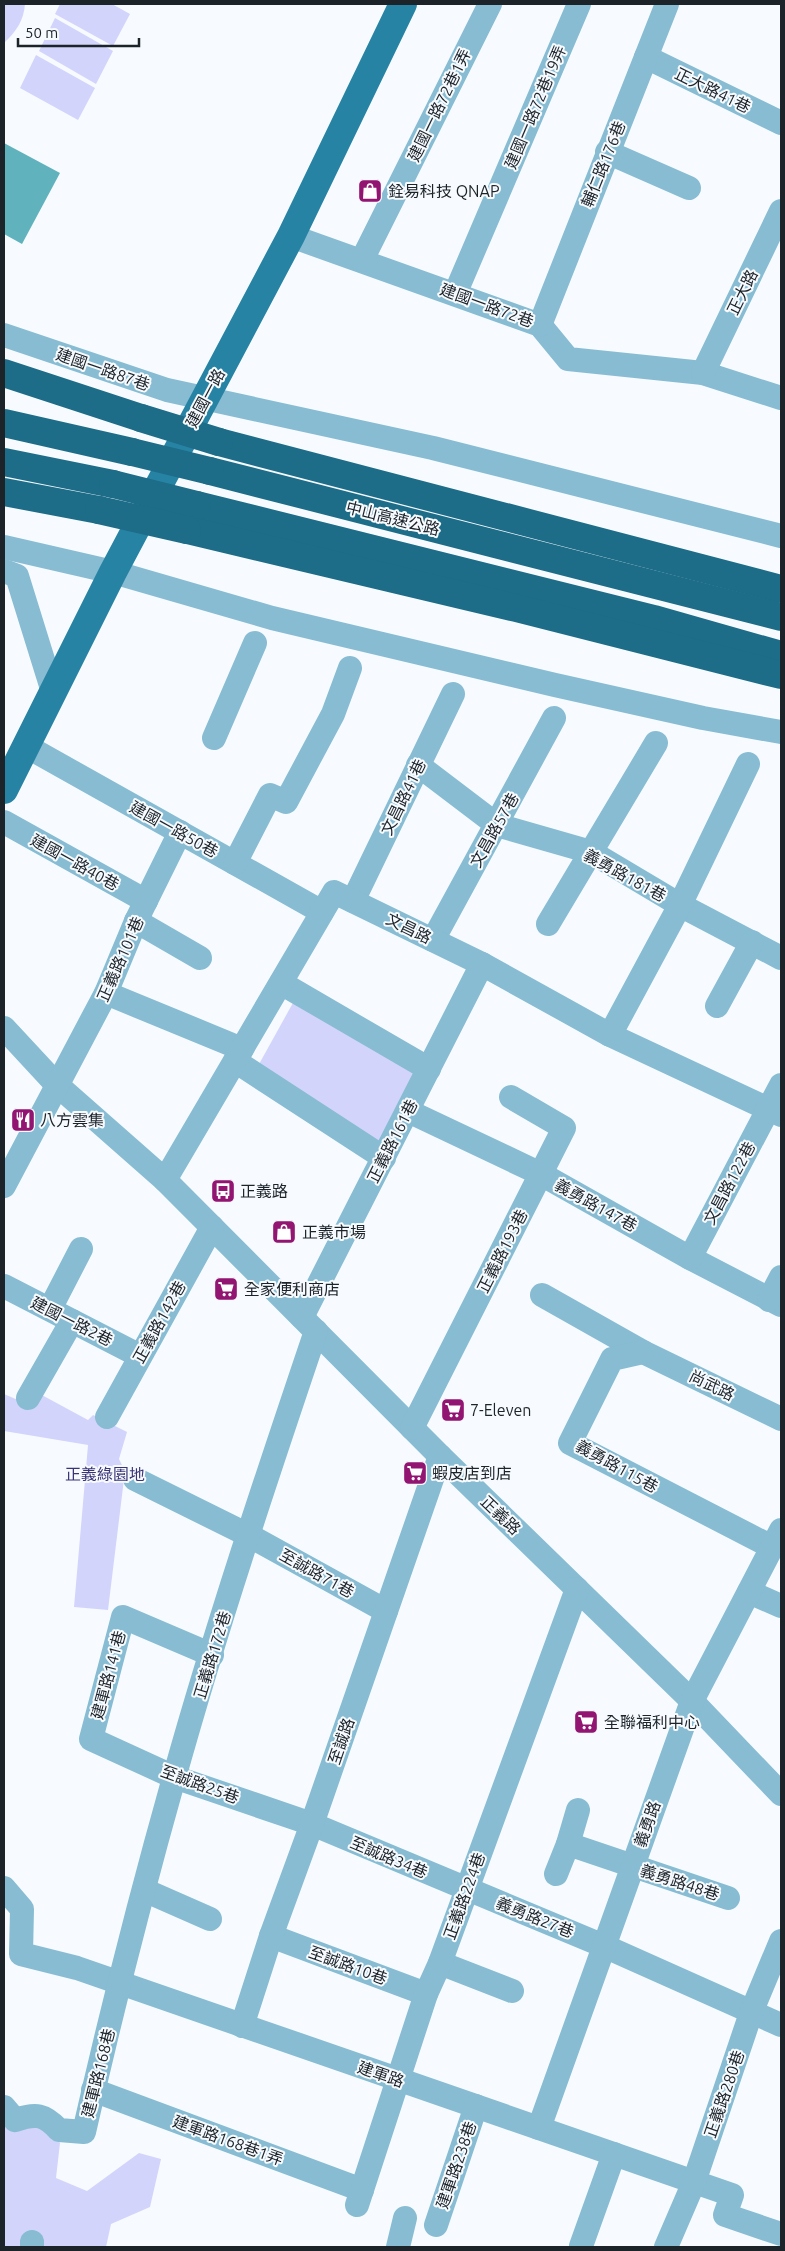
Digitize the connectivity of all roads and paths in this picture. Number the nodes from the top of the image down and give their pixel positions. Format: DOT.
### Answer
graph roads {
  1 [pos="403,4"];
  2 [pos="490,4"];
  3 [pos="579,4"];
  4 [pos="667,4"];
  5 [pos="646,56"];
  6 [pos="781,123"];
  7 [pos="607,152"];
  8 [pos="689,188"];
  9 [pos="781,211"];
  10 [pos="291,236"];
  11 [pos="362,260"];
  12 [pos="455,294"];
  13 [pos="540,324"];
  14 [pos="4,335"];
  15 [pos="4,373"];
  16 [pos="703,373"];
  17 [pos="781,398"];
  18 [pos="204,400"];
  19 [pos="4,423"];
  20 [pos="4,462"];
  21 [pos="4,492"];
  22 [pos="781,536"];
  23 [pos="4,547"];
  24 [pos="4,571"];
  25 [pos="113,572"];
  26 [pos="781,590"];
  27 [pos="781,616"];
  28 [pos="255,643"];
  29 [pos="781,655"];
  30 [pos="350,668"];
  31 [pos="781,675"];
  32 [pos="53,692"];
  33 [pos="453,694"];
  34 [pos="554,718"];
  35 [pos="781,732"];
  36 [pos="214,738"];
  37 [pos="656,743"];
  38 [pos="26,746"];
  39 [pos="748,764"];
  40 [pos="418,765"];
  41 [pos="4,790"];
  42 [pos="4,822"];
  43 [pos="497,825"];
  44 [pos="180,832"];
  45 [pos="590,852"];
  46 [pos="235,864"];
  47 [pos="353,901"];
  48 [pos="680,905"];
  49 [pos="141,911"];
  50 [pos="322,912"];
  51 [pos="548,924"];
  52 [pos="433,940"];
  53 [pos="752,942"];
  54 [pos="780,954"];
  55 [pos="200,958"];
  56 [pos="482,964"];
  57 [pos="281,983"];
  58 [pos="106,993"];
  59 [pos="717,1006"];
  60 [pos="4,1028"];
  61 [pos="610,1035"];
  62 [pos="238,1055"];
  63 [pos="429,1069"];
  64 [pos="56,1084"];
  65 [pos="781,1085"];
  66 [pos="511,1097"];
  67 [pos="408,1111"];
  68 [pos="774,1112"];
  69 [pos="384,1158"];
  70 [pos="541,1174"];
  71 [pos="166,1180"];
  72 [pos="4,1186"];
  73 [pos="212,1227"];
  74 [pos="81,1249"];
  75 [pos="690,1258"];
  76 [pos="781,1277"];
  77 [pos="4,1286"];
  78 [pos="542,1295"];
  79 [pos="775,1302"];
  80 [pos="50,1309"];
  81 [pos="72,1321"];
  82 [pos="309,1324"];
  83 [pos="643,1352"];
  84 [pos="140,1356"];
  85 [pos="28,1398"];
  86 [pos="107,1417"];
  87 [pos="781,1419"];
  88 [pos="412,1428"];
  89 [pos="440,1456"];
  90 [pos="135,1479"];
  91 [pos="248,1536"];
  92 [pos="777,1539"];
  93 [pos="576,1589"];
  94 [pos="749,1592"];
  95 [pos="781,1606"];
  96 [pos="386,1611"];
  97 [pos="212,1655"];
  98 [pos="692,1702"];
  99 [pos="91,1739"];
  100 [pos="174,1777"];
  101 [pos="781,1794"];
  102 [pos="578,1810"];
  103 [pos="312,1824"];
  104 [pos="568,1844"];
  105 [pos="632,1866"];
  106 [pos="556,1874"];
  107 [pos="4,1888"];
  108 [pos="466,1889"];
  109 [pos="144,1890"];
  110 [pos="728,1898"];
  111 [pos="210,1919"];
  112 [pos="271,1936"];
  113 [pos="781,1941"];
  114 [pos="604,1946"];
  115 [pos="440,1963"];
  116 [pos="120,1983"];
  117 [pos="512,1991"];
  118 [pos="426,1994"];
  119 [pos="751,2013"];
  120 [pos="781,2025"];
  121 [pos="242,2026"];
  122 [pos="398,2080"];
  123 [pos="94,2090"];
  124 [pos="476,2106"];
  125 [pos="4,2107"];
  126 [pos="539,2128"];
  127 [pos="614,2154"];
  128 [pos="694,2182"];
  129 [pos="360,2197"];
  130 [pos="405,2218"];
  131 [pos="436,2224"];
  132 [pos="781,2234"];
  133 [pos="581,2246"];
  134 [pos="398,2247"];
  135 [pos="666,2247"];
  1 -- 10 [label="main road, 建國一路"];
  2 -- 11 [label="street, 建國一路72巷1弄"];
  3 -- 12 [label="street, 建國一路72巷19弄"];
  4 -- 5 [label="street, 輔仁路176巷"];
  5 -- 6 [label="street, 正大路41巷"];
  5 -- 7 [label="street, 輔仁路176巷"];
  7 -- 8 [label="street"];
  7 -- 13 [label="street, 輔仁路176巷"];
  9 -- 16 [label="street, 正大路"];
  10 -- 11 [label="street, 建國一路72巷"];
  10 -- 18 [label="main road, 建國一路"];
  11 -- 12 [label="street, 建國一路72巷"];
  12 -- 13 [label="street, 建國一路72巷"];
  13 -- 16 [label="street, 建國一路72巷"];
  14 -- 18 [label="street, 建國一路87巷"];
  15 -- 26 [label="highway, bridge"];
  16 -- 17 [label="street, 建國一路72巷"];
  18 -- 22 [label="street, 建國一路87巷"];
  18 -- 25 [label="main road, 建國一路"];
  19 -- 27 [label="highway, 中山高速公路, bridge"];
  20 -- 29 [label="highway, bridge"];
  21 -- 31 [label="highway, bridge"];
  23 -- 25 [label="street"];
  24 -- 32 [label="street"];
  25 -- 32 [label="main road, 建國一路"];
  25 -- 35 [label="street"];
  28 -- 36 [label="street"];
  30 -- 46 [label="street"];
  32 -- 38 [label="main road, 建國一路"];
  33 -- 40 [label="street, 文昌路41巷"];
  34 -- 43 [label="street, 文昌路57巷"];
  37 -- 45 [label="street"];
  38 -- 41 [label="main road, 建國一路"];
  38 -- 44 [label="street, 建國一路50巷"];
  39 -- 48 [label="street"];
  40 -- 43 [label="street, 義勇路181巷"];
  40 -- 47 [label="street, 文昌路41巷"];
  42 -- 49 [label="street, 建國一路40巷"];
  43 -- 45 [label="street, 義勇路181巷"];
  43 -- 52 [label="street, 文昌路57巷"];
  44 -- 46 [label="street, 建國一路50巷"];
  44 -- 49 [label="street, 正義路101巷"];
  45 -- 48 [label="street, 義勇路181巷"];
  45 -- 51 [label="street"];
  46 -- 50 [label="street, 建國一路50巷"];
  47 -- 50 [label="street, 文昌路"];
  47 -- 52 [label="street, 文昌路"];
  48 -- 53 [label="street, 義勇路181巷"];
  48 -- 61 [label="street"];
  49 -- 55 [label="street, 建國一路40巷"];
  49 -- 58 [label="street, 正義路101巷"];
  50 -- 57 [label="street, 文昌路"];
  52 -- 56 [label="street, 文昌路"];
  53 -- 54 [label="street, 義勇路181巷"];
  53 -- 59 [label="street"];
  56 -- 61 [label="street, 文昌路"];
  56 -- 63 [label="street, 正義路161巷"];
  57 -- 62 [label="street, 文昌路"];
  57 -- 63 [label="street"];
  58 -- 62 [label="street"];
  58 -- 64 [label="street, 正義路101巷"];
  60 -- 64 [label="street, 正義路"];
  61 -- 68 [label="street, 文昌路"];
  62 -- 69 [label="street"];
  62 -- 71 [label="street, 文昌路"];
  63 -- 67 [label="street, 正義路161巷"];
  64 -- 71 [label="street, 正義路"];
  64 -- 72 [label="street, 正義路101巷"];
  65 -- 68 [label="street, 文昌路122巷"];
  66 -- 70 [label="street, 正義路193巷"];
  67 -- 69 [label="street, 正義路161巷"];
  67 -- 70 [label="street, 義勇路147巷"];
  68 -- 75 [label="street, 文昌路122巷"];
  69 -- 82 [label="street, 正義路161巷"];
  70 -- 75 [label="street, 義勇路147巷"];
  70 -- 88 [label="street, 正義路193巷"];
  71 -- 73 [label="street, 正義路"];
  73 -- 82 [label="street, 正義路"];
  73 -- 84 [label="street, 正義路142巷"];
  74 -- 80 [label="street"];
  75 -- 79 [label="street, 義勇路147巷"];
  76 -- 79 [label="street"];
  77 -- 80 [label="street, 建國一路2巷"];
  78 -- 83 [label="street, 尚武路"];
  80 -- 81 [label="street, 建國一路2巷"];
  81 -- 84 [label="street, 建國一路2巷"];
  81 -- 85 [label="street"];
  82 -- 88 [label="street, 正義路"];
  82 -- 91 [label="street, 正義路172巷"];
  83 -- 87 [label="street, 尚武路"];
  83 -- 92 [label="street, 義勇路115巷"];
  84 -- 86 [label="street, 正義路142巷"];
  88 -- 89 [label="street, 正義路"];
  89 -- 93 [label="street, 正義路"];
  89 -- 96 [label="street, 至誠路"];
  90 -- 91 [label="street, 至誠路71巷"];
  91 -- 96 [label="street, 至誠路71巷"];
  91 -- 97 [label="street, 正義路172巷"];
  92 -- 94 [label="street, 義勇路"];
  93 -- 98 [label="street, 正義路"];
  93 -- 108 [label="street, 正義路224巷"];
  94 -- 95 [label="street"];
  94 -- 98 [label="street, 義勇路"];
  96 -- 103 [label="street, 至誠路"];
  97 -- 99 [label="street, 建軍路141巷"];
  97 -- 100 [label="street, 正義路172巷"];
  98 -- 101 [label="street, 正義路"];
  98 -- 105 [label="street, 義勇路"];
  99 -- 100 [label="street, 至誠路25巷"];
  100 -- 103 [label="street, 至誠路25巷"];
  100 -- 109 [label="street, 正義路172巷"];
  102 -- 104 [label="street"];
  103 -- 108 [label="street, 至誠路34巷"];
  103 -- 112 [label="street, 至誠路"];
  104 -- 105 [label="street, 義勇路48巷"];
  104 -- 106 [label="street"];
  105 -- 110 [label="street, 義勇路48巷"];
  105 -- 114 [label="street, 義勇路"];
  107 -- 116 [label="street, 建軍路"];
  108 -- 114 [label="street, 義勇路27巷"];
  108 -- 115 [label="street, 正義路224巷"];
  109 -- 111 [label="street"];
  109 -- 116 [label="street, 正義路172巷"];
  112 -- 118 [label="street, 至誠路10巷"];
  112 -- 121 [label="street, 至誠路"];
  113 -- 119 [label="street, 正義路280巷"];
  114 -- 119 [label="street, 義勇路27巷"];
  114 -- 126 [label="street, 義勇路"];
  115 -- 117 [label="street"];
  115 -- 118 [label="street, 正義路224巷"];
  116 -- 121 [label="street, 建軍路"];
  116 -- 123 [label="street, 建軍路168巷"];
  118 -- 122 [label="street, 正義路224巷"];
  119 -- 120 [label="street, 義勇路27巷"];
  119 -- 128 [label="street, 正義路280巷"];
  121 -- 122 [label="street, 建軍路"];
  122 -- 124 [label="street, 建軍路"];
  122 -- 129 [label="street, 正義路224巷"];
  123 -- 125 [label="street, 建軍路168巷"];
  123 -- 129 [label="street, 建軍路168巷1弄"];
  124 -- 126 [label="street, 建軍路"];
  124 -- 131 [label="street, 建軍路238巷"];
  126 -- 127 [label="street, 建軍路"];
  127 -- 128 [label="street, 建軍路"];
  127 -- 133 [label="street"];
  128 -- 132 [label="street, 建軍路"];
  128 -- 135 [label="street, 正義路280巷"];
  130 -- 134 [label="street"];
}
